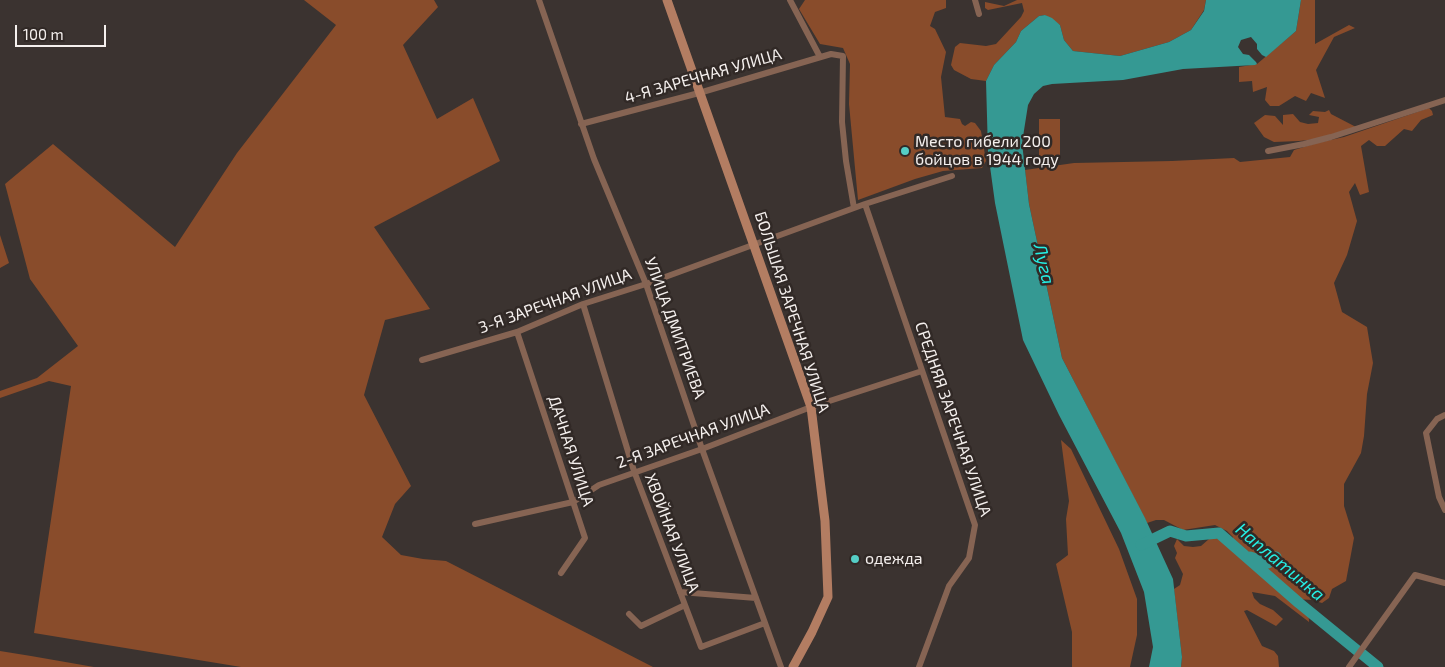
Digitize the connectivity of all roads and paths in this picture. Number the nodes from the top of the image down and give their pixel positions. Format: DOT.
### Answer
graph roads {
  1 [pos="540,0"];
  2 [pos="667,0"];
  3 [pos="790,0"];
  4 [pos="975,0"];
  5 [pos="979,14"];
  6 [pos="820,57"];
  7 [pos="700,93"];
  8 [pos="1445,100"];
  9 [pos="581,124"];
  10 [pos="1268,151"];
  11 [pos="952,176"];
  12 [pos="866,204"];
  13 [pos="854,208"];
  14 [pos="754,243"];
  15 [pos="646,284"];
  16 [pos="583,304"];
  17 [pos="517,332"];
  18 [pos="422,360"];
  19 [pos="922,371"];
  20 [pos="811,407"];
  21 [pos="1445,415"];
  22 [pos="702,449"];
  23 [pos="634,471"];
  24 [pos="573,502"];
  25 [pos="1445,510"];
  26 [pos="474,524"];
  27 [pos="561,573"];
  28 [pos="1445,584"];
  29 [pos="680,592"];
  30 [pos="756,598"];
  31 [pos="685,605"];
  32 [pos="629,614"];
  33 [pos="765,623"];
  34 [pos="781,667"];
  35 [pos="793,667"];
  36 [pos="919,667"];
  37 [pos="1349,667"];
  1 -- 9 [label="street, УЛИЦА ДМИТРИЕВА"];
  2 -- 7 [label="street, БОЛЬШАЯ ЗАРЕЧНАЯ УЛИЦА"];
  3 -- 6 [label="street"];
  4 -- 5 [label="street"];
  6 -- 7 [label="street, 4-Я ЗАРЕЧНАЯ УЛИЦА"];
  6 -- 13 [label="street, 4-Я ЗАРЕЧНАЯ УЛИЦА"];
  7 -- 9 [label="street, 4-Я ЗАРЕЧНАЯ УЛИЦА"];
  7 -- 14 [label="street, БОЛЬШАЯ ЗАРЕЧНАЯ УЛИЦА"];
  8 -- 10 [label="street"];
  9 -- 15 [label="street, УЛИЦА ДМИТРИЕВА"];
  11 -- 12 [label="street, 3-Я ЗАРЕЧНАЯ УЛИЦА"];
  12 -- 13 [label="street, 3-Я ЗАРЕЧНАЯ УЛИЦА"];
  12 -- 19 [label="street, СРЕДНЯЯ ЗАРЕЧНАЯ УЛИЦА"];
  13 -- 14 [label="street, 3-Я ЗАРЕЧНАЯ УЛИЦА"];
  14 -- 15 [label="street, 3-Я ЗАРЕЧНАЯ УЛИЦА"];
  14 -- 20 [label="street, БОЛЬШАЯ ЗАРЕЧНАЯ УЛИЦА"];
  15 -- 16 [label="street, 3-Я ЗАРЕЧНАЯ УЛИЦА"];
  15 -- 22 [label="street, УЛИЦА ДМИТРИЕВА"];
  16 -- 17 [label="street, 3-Я ЗАРЕЧНАЯ УЛИЦА"];
  16 -- 23 [label="street, ХВОЙНАЯ УЛИЦА"];
  17 -- 18 [label="street, 3-Я ЗАРЕЧНАЯ УЛИЦА"];
  17 -- 24 [label="street, ДАЧНАЯ УЛИЦА"];
  19 -- 20 [label="street, 2-Я ЗАРЕЧНАЯ УЛИЦА"];
  19 -- 36 [label="street, СРЕДНЯЯ ЗАРЕЧНАЯ УЛИЦА"];
  20 -- 22 [label="street, 2-Я ЗАРЕЧНАЯ УЛИЦА"];
  20 -- 35 [label="street, БОЛЬШАЯ ЗАРЕЧНАЯ УЛИЦА"];
  21 -- 25 [label="street"];
  22 -- 23 [label="street, 2-Я ЗАРЕЧНАЯ УЛИЦА"];
  22 -- 30 [label="street, УЛИЦА ДМИТРИЕВА"];
  23 -- 24 [label="street, 2-Я ЗАРЕЧНАЯ УЛИЦА"];
  23 -- 29 [label="street, ХВОЙНАЯ УЛИЦА"];
  24 -- 26 [label="street, 2-Я ЗАРЕЧНАЯ УЛИЦА"];
  24 -- 27 [label="street, ДАЧНАЯ УЛИЦА"];
  28 -- 37 [label="street"];
  29 -- 30 [label="street"];
  29 -- 31 [label="street, ХВОЙНАЯ УЛИЦА"];
  30 -- 33 [label="street, УЛИЦА ДМИТРИЕВА"];
  31 -- 32 [label="street"];
  31 -- 33 [label="street, ХВОЙНАЯ УЛИЦА"];
  33 -- 34 [label="street, УЛИЦА ДМИТРИЕВА"];
}
